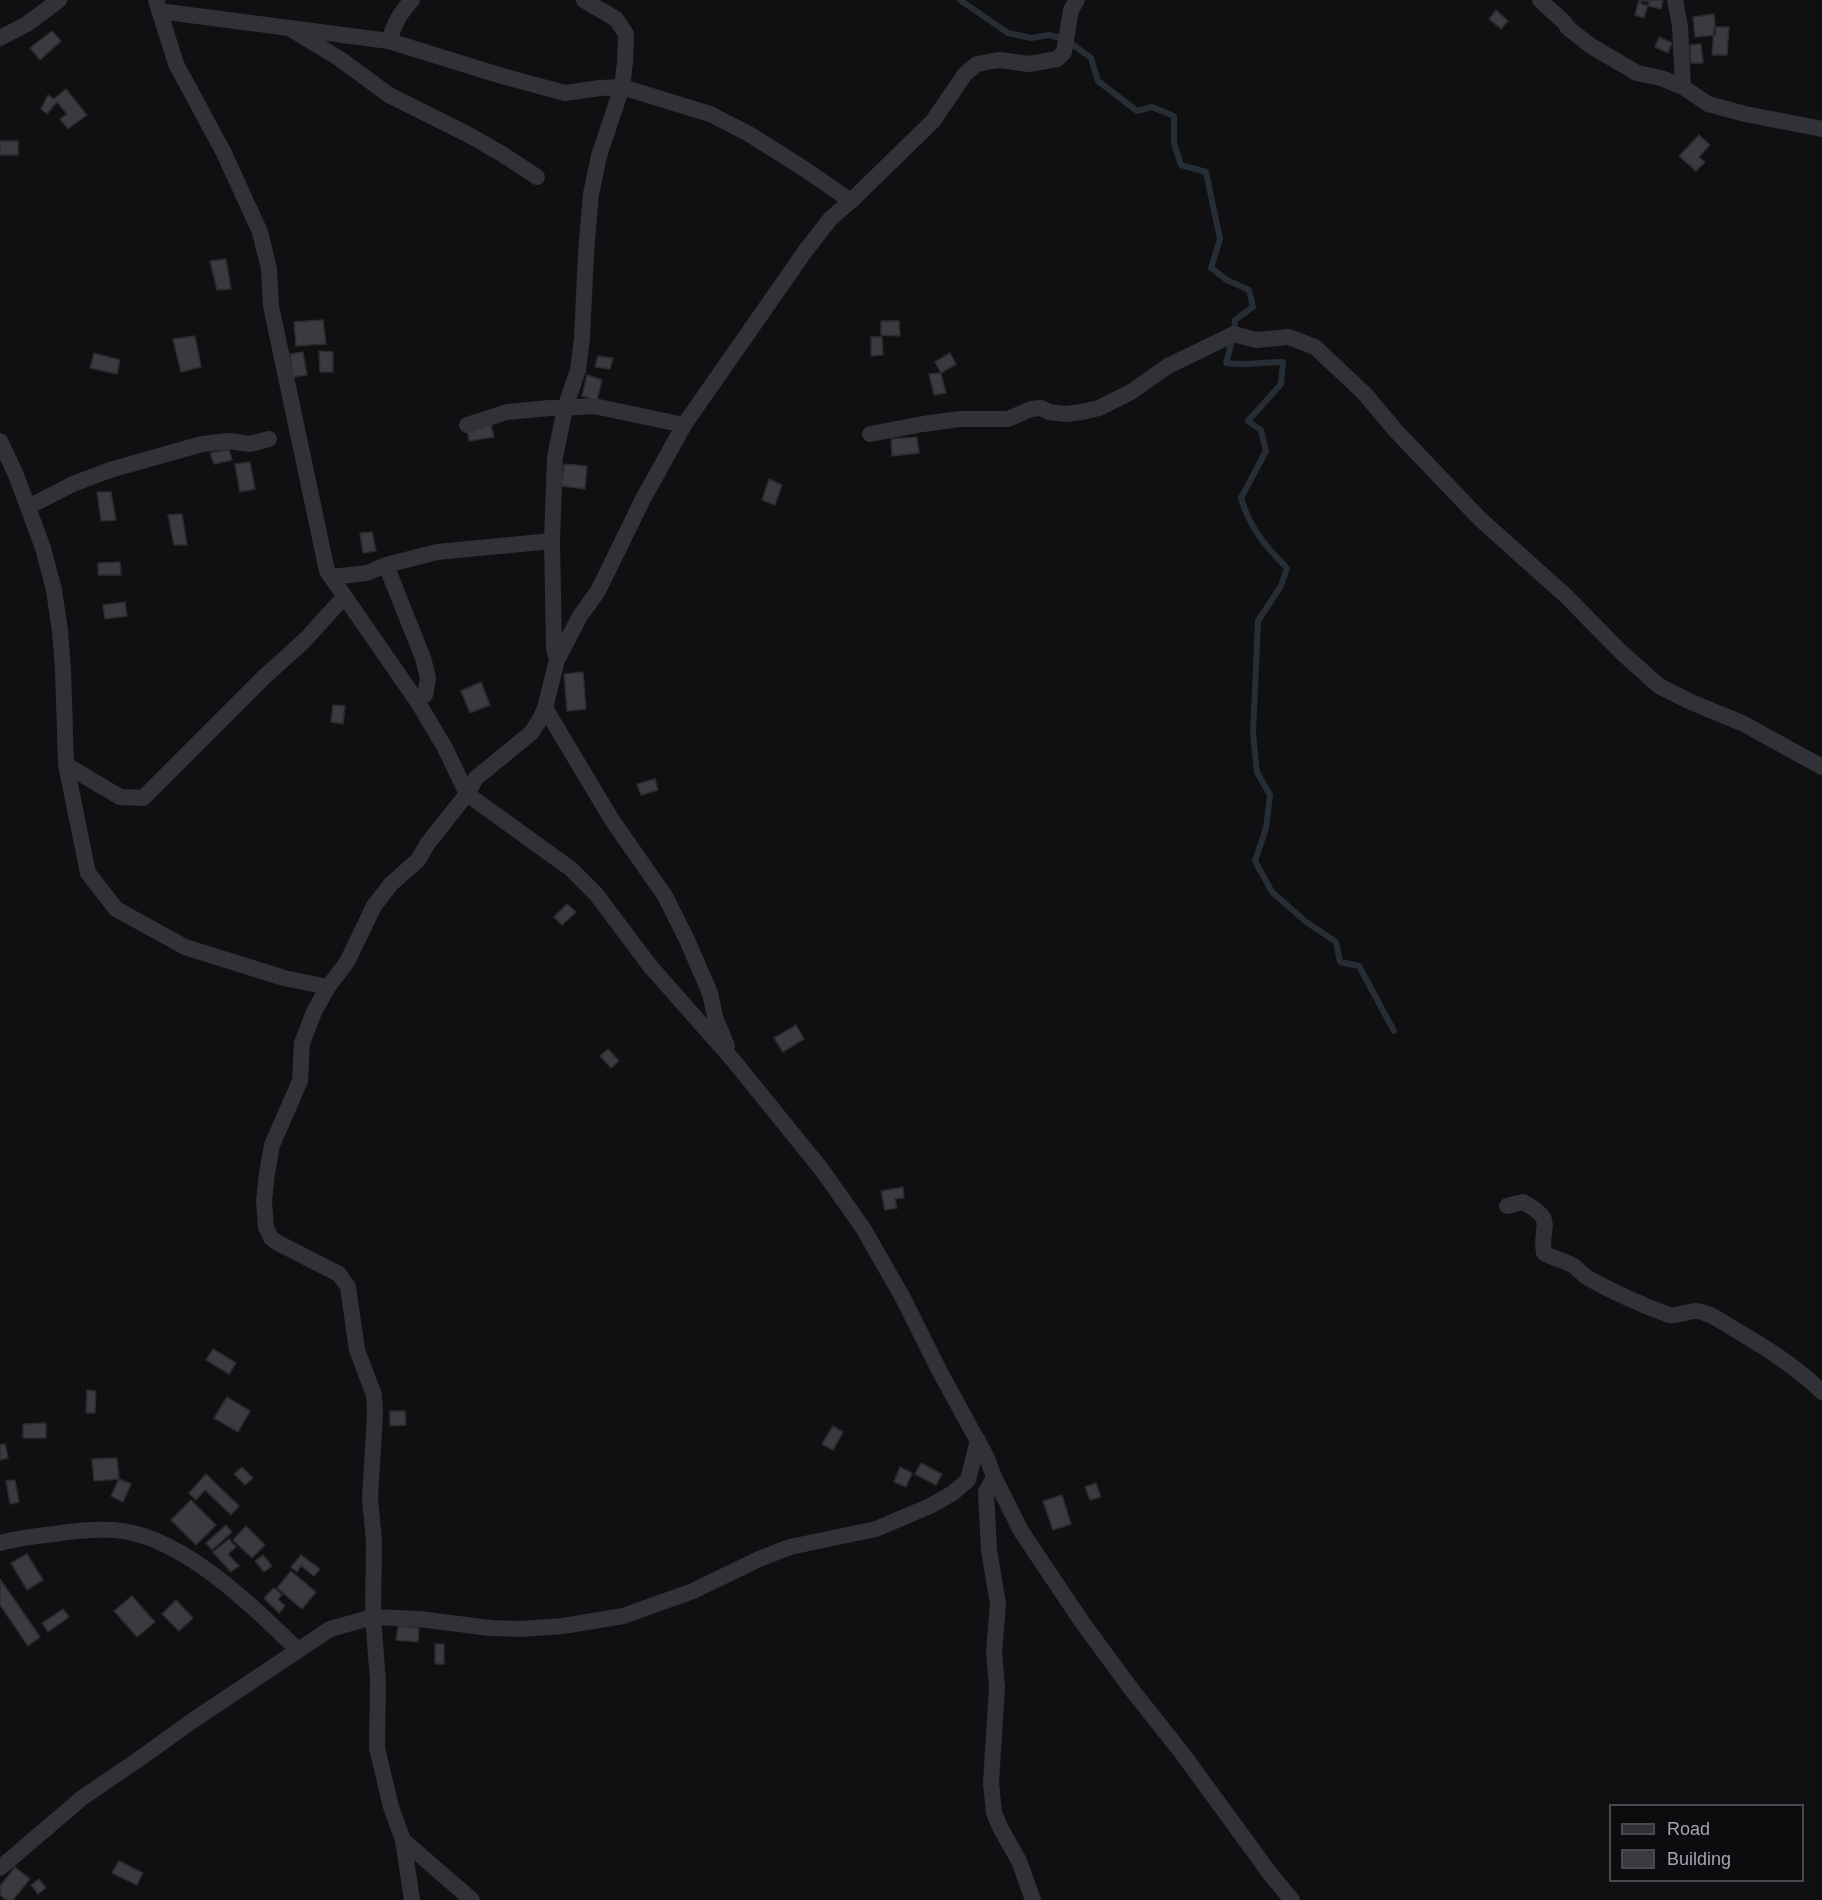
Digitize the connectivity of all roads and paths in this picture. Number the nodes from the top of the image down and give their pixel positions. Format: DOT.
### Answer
graph roads {
  1 [pos="59,0"];
  2 [pos="412,0"];
  3 [pos="584,0"];
  4 [pos="1077,0"];
  5 [pos="1540,0"];
  6 [pos="1675,0"];
  7 [pos="158,5"];
  8 [pos="288,28"];
  9 [pos="0,38"];
  10 [pos="389,41"];
  11 [pos="622,87"];
  12 [pos="1683,87"];
  13 [pos="1822,129"];
  14 [pos="537,177"];
  15 [pos="851,201"];
  16 [pos="565,408"];
  17 [pos="467,425"];
  18 [pos="684,425"];
  19 [pos="870,434"];
  20 [pos="269,439"];
  21 [pos="0,441"];
  22 [pos="28,507"];
  23 [pos="552,541"];
  24 [pos="386,565"];
  25 [pos="331,577"];
  26 [pos="344,597"];
  27 [pos="557,660"];
  28 [pos="426,695"];
  29 [pos="545,708"];
  30 [pos="66,765"];
  31 [pos="1822,767"];
  32 [pos="467,794"];
  33 [pos="328,987"];
  34 [pos="733,1060"];
  35 [pos="1507,1206"];
  36 [pos="1822,1392"];
  37 [pos="978,1440"];
  38 [pos="994,1477"];
  39 [pos="0,1543"];
  40 [pos="373,1617"];
  41 [pos="298,1650"];
  42 [pos="403,1840"];
  43 [pos="0,1868"];
  44 [pos="412,1900"];
  45 [pos="472,1900"];
  46 [pos="1033,1900"];
  47 [pos="1292,1900"];
  1 -- 9 [label="street"];
  2 -- 10 [label="street"];
  3 -- 11 [label="street"];
  4 -- 15 [label="street"];
  5 -- 12 [label="street"];
  6 -- 12 [label="street"];
  7 -- 8 [label="street"];
  7 -- 25 [label="street"];
  8 -- 10 [label="street"];
  8 -- 14 [label="street"];
  10 -- 11 [label="street"];
  11 -- 15 [label="street"];
  11 -- 16 [label="street"];
  12 -- 13 [label="street"];
  15 -- 18 [label="street"];
  16 -- 17 [label="street"];
  16 -- 18 [label="street"];
  16 -- 23 [label="street"];
  18 -- 27 [label="street"];
  19 -- 31 [label="street"];
  20 -- 22 [label="street"];
  21 -- 22 [label="street"];
  22 -- 30 [label="street"];
  23 -- 24 [label="street"];
  23 -- 27 [label="street"];
  24 -- 25 [label="street"];
  24 -- 28 [label="street"];
  25 -- 26 [label="street"];
  26 -- 30 [label="street"];
  26 -- 32 [label="street"];
  27 -- 29 [label="street"];
  29 -- 32 [label="street"];
  29 -- 34 [label="street"];
  30 -- 33 [label="street"];
  32 -- 33 [label="street"];
  32 -- 34 [label="street"];
  33 -- 40 [label="street"];
  34 -- 37 [label="street"];
  35 -- 36 [label="street"];
  37 -- 38 [label="street"];
  37 -- 40 [label="street"];
  38 -- 46 [label="street"];
  38 -- 47 [label="street"];
  39 -- 41 [label="street"];
  40 -- 41 [label="street"];
  40 -- 42 [label="street"];
  41 -- 43 [label="street"];
  42 -- 44 [label="street"];
  42 -- 45 [label="street"];
}
